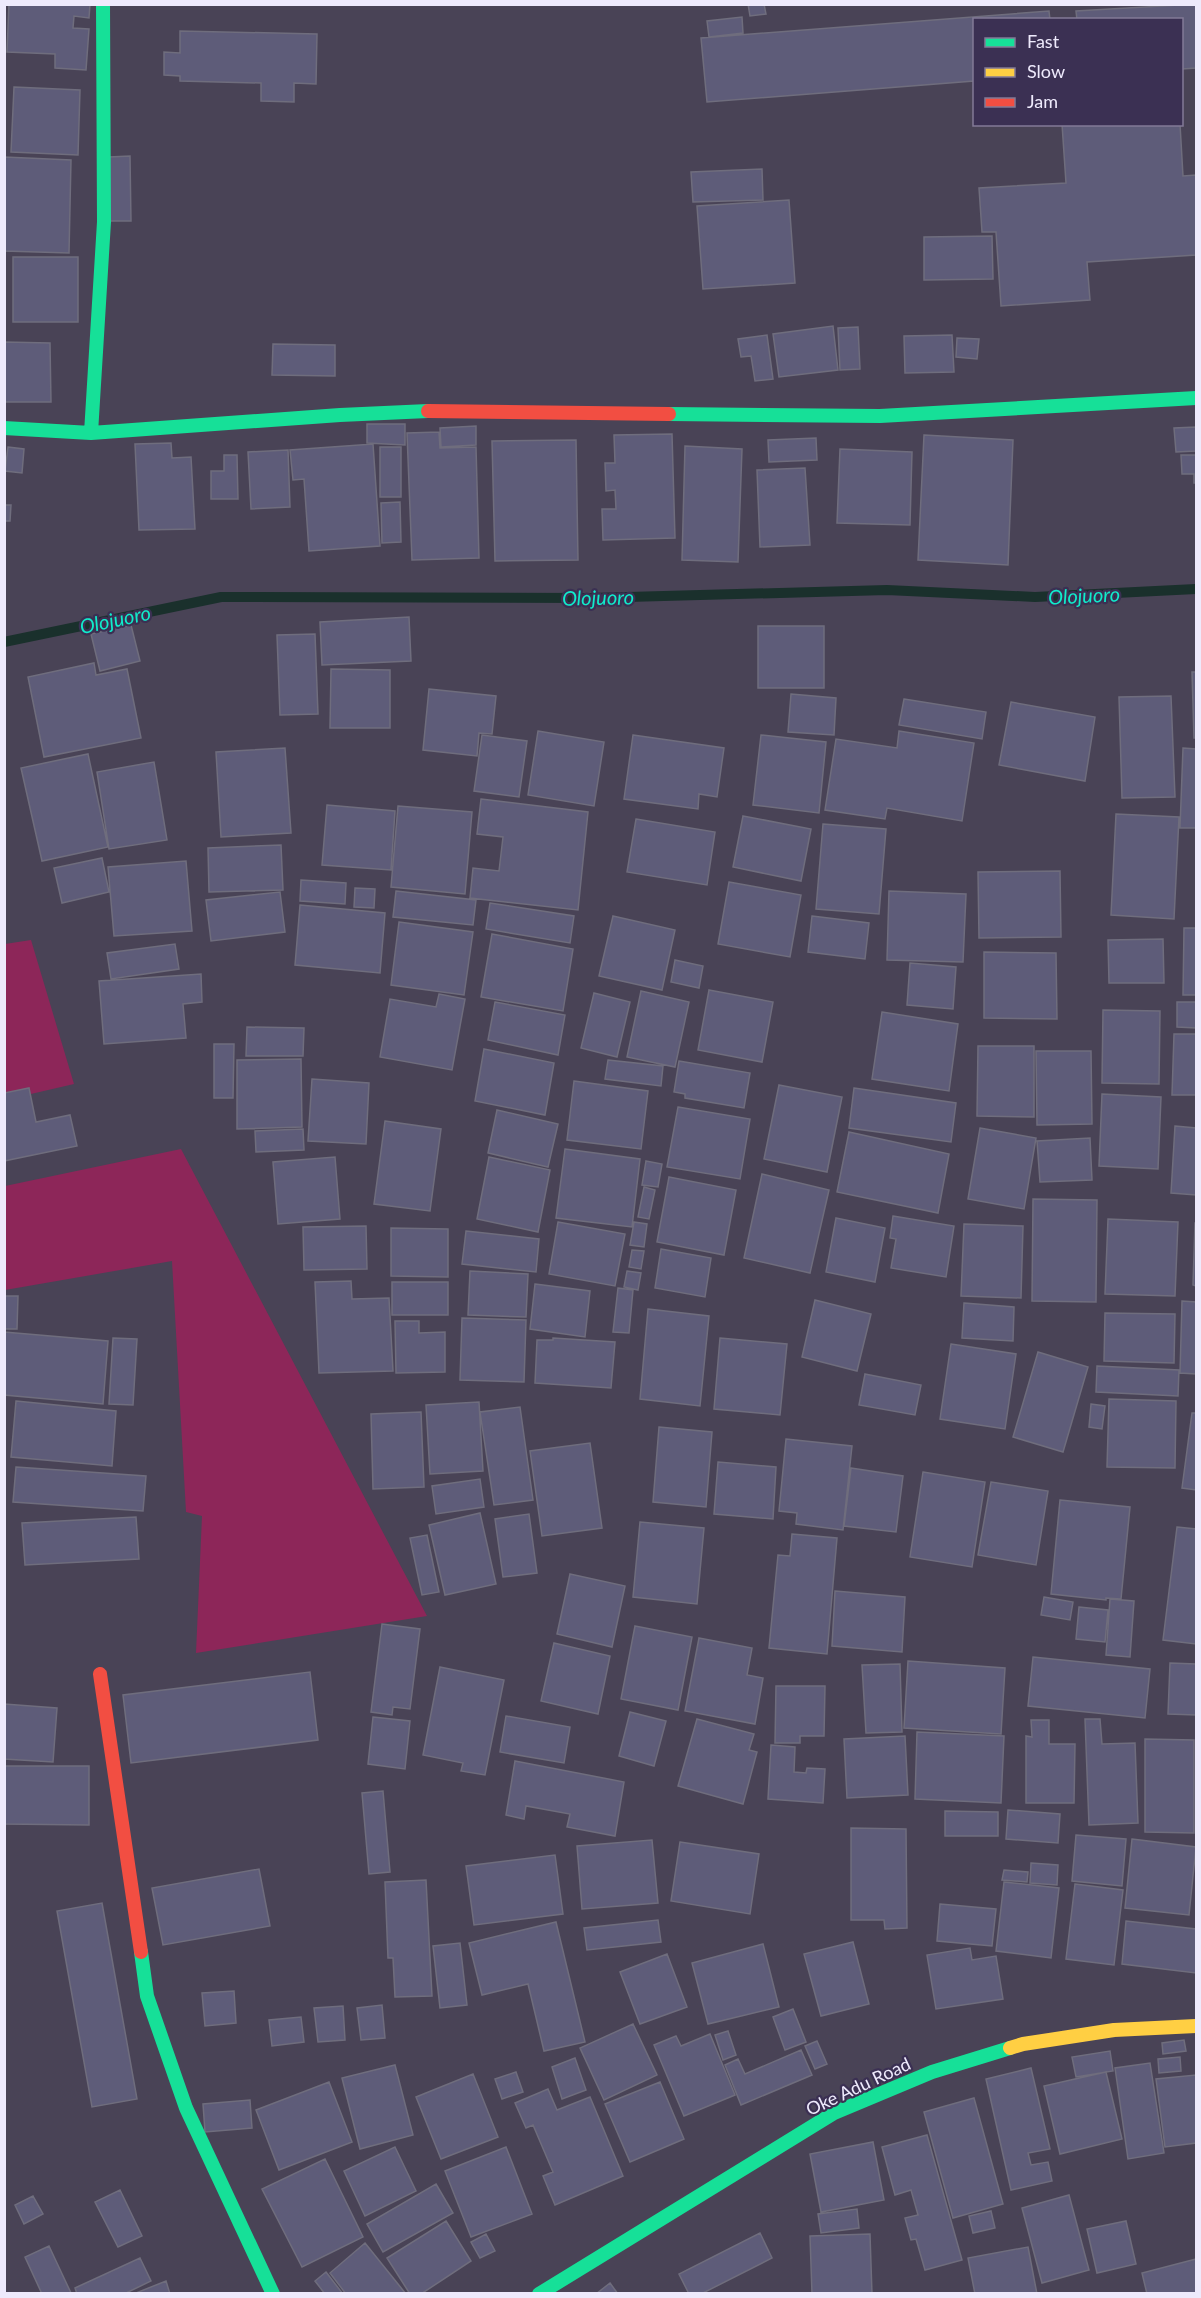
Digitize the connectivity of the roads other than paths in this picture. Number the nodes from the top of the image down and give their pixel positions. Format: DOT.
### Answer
graph roads {
  1 [pos="103,4"];
  2 [pos="1197,398"];
  3 [pos="4,428"];
  4 [pos="92,433"];
  5 [pos="100,1674"];
  6 [pos="1197,2026"];
  7 [pos="273,2294"];
  8 [pos="539,2294"];
  1 -- 4 [label="street"];
  2 -- 4 [label="street"];
  3 -- 4 [label="street"];
  5 -- 7 [label="street"];
  6 -- 8 [label="street, Oke Adu Road"];
}
